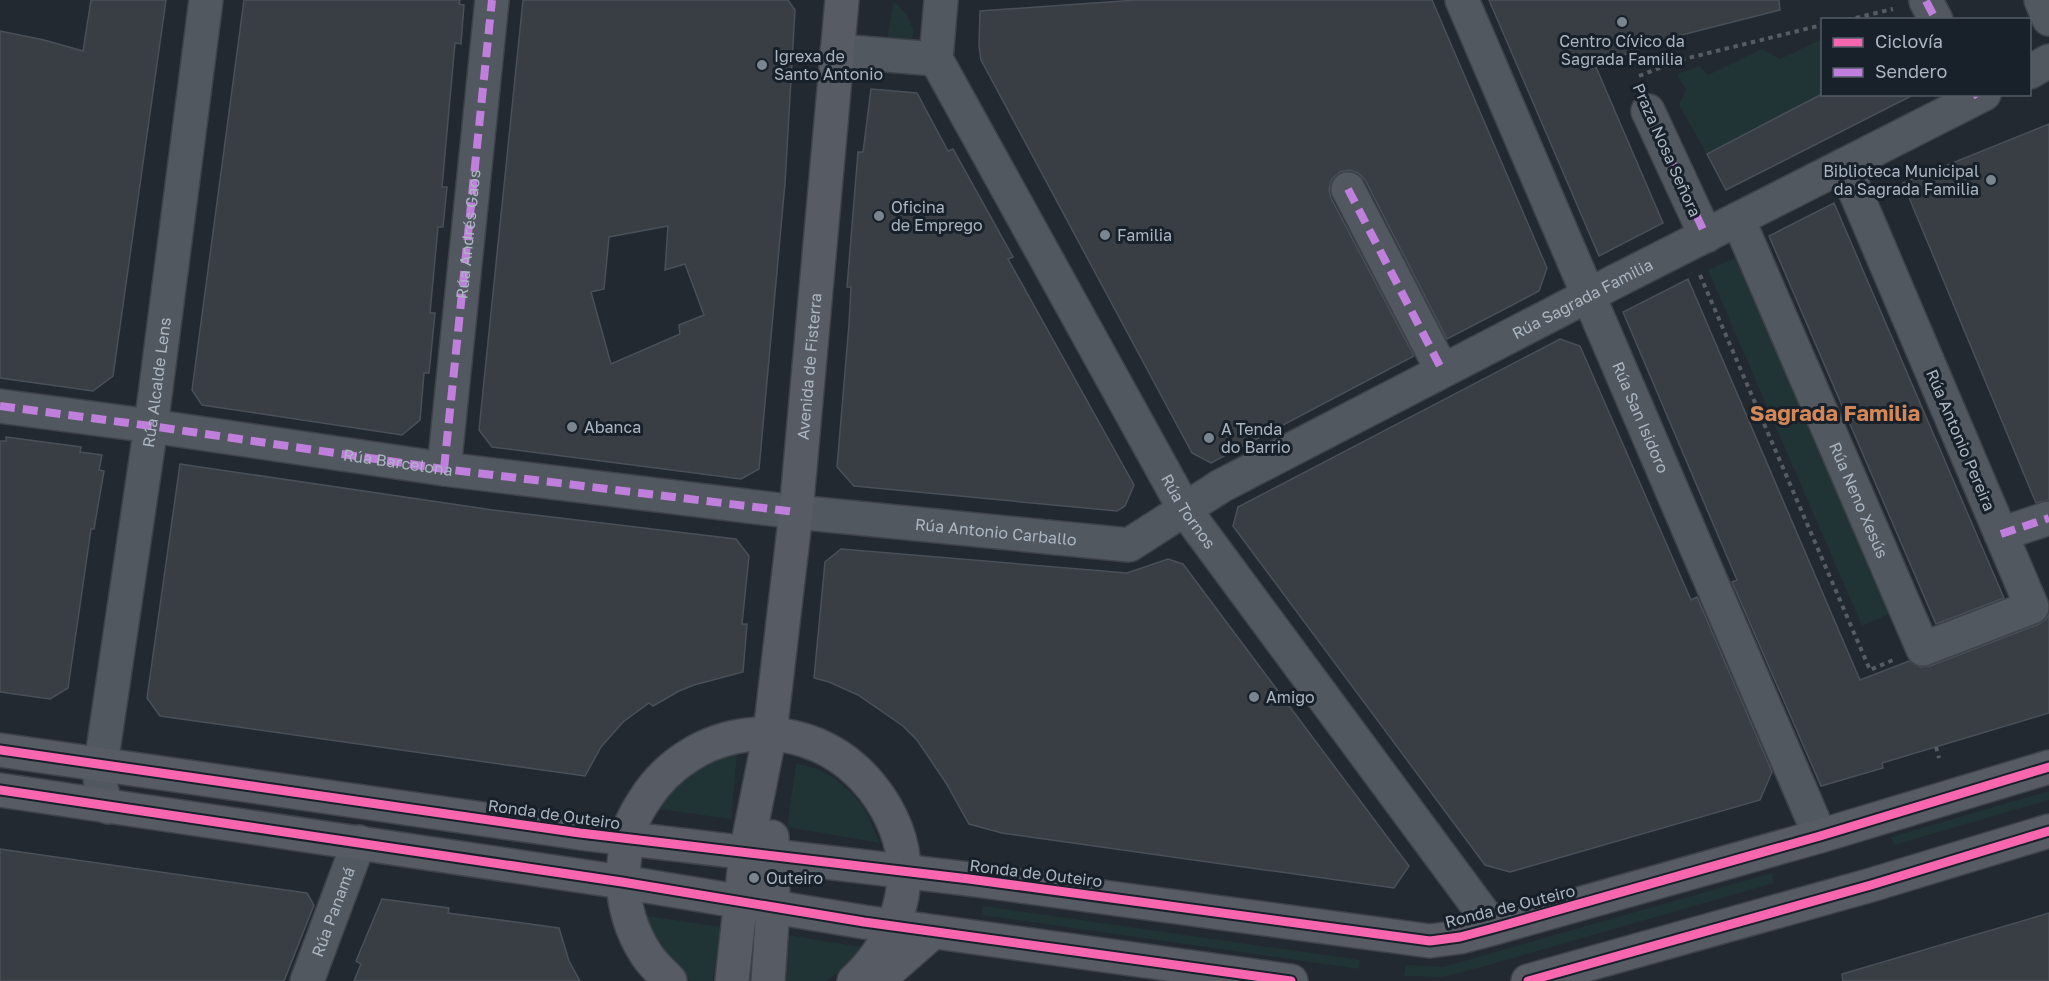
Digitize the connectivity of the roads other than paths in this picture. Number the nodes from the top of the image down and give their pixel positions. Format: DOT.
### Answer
graph roads {
  1 [pos="206,0"];
  2 [pos="492,0"];
  3 [pos="842,0"];
  4 [pos="941,0"];
  5 [pos="1462,0"];
  6 [pos="2041,0"];
  7 [pos="1926,1"];
  8 [pos="1935,18"];
  9 [pos="2049,19"];
  10 [pos="837,51"];
  11 [pos="936,59"];
  12 [pos="2049,61"];
  13 [pos="2031,71"];
  14 [pos="1978,96"];
  15 [pos="1648,111"];
  16 [pos="1844,165"];
  17 [pos="1348,189"];
  18 [pos="1738,219"];
  19 [pos="1696,240"];
  20 [pos="1589,295"];
  21 [pos="1442,370"];
  22 [pos="0,406"];
  23 [pos="151,426"];
  24 [pos="444,469"];
  25 [pos="1185,510"];
  26 [pos="796,512"];
  27 [pos="2049,518"];
  28 [pos="2001,534"];
  29 [pos="1910,654"];
  30 [pos="770,733"];
  31 [pos="0,750"];
  32 [pos="101,764"];
  33 [pos="2049,767"];
  34 [pos="0,790"];
  35 [pos="108,807"];
  36 [pos="2049,831"];
  37 [pos="1820,836"];
  38 [pos="626,839"];
  39 [pos="359,842"];
  40 [pos="759,854"];
  41 [pos="903,873"];
  42 [pos="622,882"];
  43 [pos="741,902"];
  44 [pos="773,907"];
  45 [pos="894,926"];
  46 [pos="1494,928"];
  47 [pos="933,932"];
  48 [pos="307,981"];
  49 [pos="670,981"];
  50 [pos="732,981"];
  51 [pos="768,981"];
  52 [pos="854,981"];
  53 [pos="877,981"];
  54 [pos="1292,981"];
  55 [pos="1528,981"];
  1 -- 23 [label="street, Rúa Alcalde Lens"];
  2 -- 24 [label="street, Rúa Andrés Gaos"];
  3 -- 10 [label="main road, Avenida de Fisterra"];
  4 -- 11 [label="street"];
  5 -- 20 [label="street, Rúa San Isidoro"];
  6 -- 9 [label="street"];
  7 -- 8 [label="street"];
  10 -- 11 [label="street"];
  10 -- 26 [label="main road, Avenida de Fisterra"];
  11 -- 25 [label="street, Rúa Tornos"];
  12 -- 13 [label="street"];
  14 -- 16 [label="street, Rúa Sagrada Familia"];
  15 -- 19 [label="street, Praza Nosa Señora"];
  16 -- 18 [label="street, Rúa Sagrada Familia"];
  16 -- 28 [label="street, Rúa Antonio Pereira"];
  17 -- 21 [label="street"];
  18 -- 19 [label="street, Rúa Sagrada Familia"];
  18 -- 29 [label="street, Rúa Neno Xesús"];
  19 -- 20 [label="street, Rúa Sagrada Familia"];
  20 -- 21 [label="street, Rúa Sagrada Familia"];
  20 -- 37 [label="street, Rúa San Isidoro"];
  21 -- 25 [label="street, Rúa Sagrada Familia"];
  22 -- 23 [label="street, Rúa Barcelona"];
  23 -- 24 [label="street, Rúa Barcelona"];
  23 -- 32 [label="street, Rúa Alcalde Lens"];
  24 -- 26 [label="street, Rúa Barcelona"];
  25 -- 26 [label="street, Rúa Antonio Carballo"];
  25 -- 46 [label="street, Rúa Tornos"];
  26 -- 30 [label="main road, Avenida de Fisterra"];
  27 -- 28 [label="street"];
  28 -- 29 [label="street, Rúa Antonio Pereira"];
  30 -- 38 [label="main road"];
  30 -- 40 [label="main road, Avenida de Fisterra"];
  30 -- 41 [label="main road"];
  31 -- 32 [label="main road, Ronda de Outeiro"];
  32 -- 35 [label="street"];
  32 -- 38 [label="main road, Ronda de Outeiro"];
  33 -- 37 [label="main road, Ronda de Outeiro"];
  34 -- 35 [label="main road"];
  35 -- 39 [label="main road"];
  36 -- 55 [label="main road"];
  37 -- 46 [label="main road, Ronda de Outeiro"];
  38 -- 40 [label="main road, Ronda de Outeiro"];
  38 -- 42 [label="main road"];
  39 -- 42 [label="main road"];
  39 -- 48 [label="street, Rúa Panamá"];
  40 -- 41 [label="main road, Ronda de Outeiro"];
  40 -- 43 [label="main road, Avenida de Fisterra"];
  40 -- 44 [label="main road, Avenida de Fisterra"];
  41 -- 45 [label="main road"];
  41 -- 46 [label="main road, Ronda de Outeiro"];
  42 -- 43 [label="main road"];
  42 -- 49 [label="main road"];
  43 -- 44 [label="main road"];
  43 -- 50 [label="main road, Avenida de Fisterra"];
  44 -- 45 [label="main road"];
  44 -- 51 [label="main road, Avenida de Fisterra"];
  45 -- 47 [label="main road"];
  45 -- 52 [label="main road"];
  47 -- 53 [label="main road"];
  47 -- 54 [label="main road"];
}
